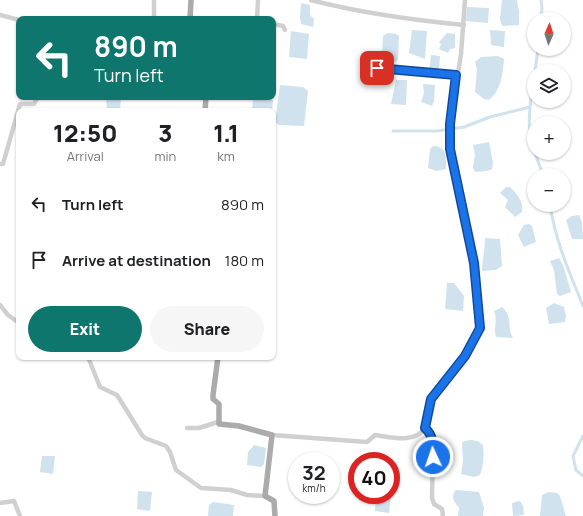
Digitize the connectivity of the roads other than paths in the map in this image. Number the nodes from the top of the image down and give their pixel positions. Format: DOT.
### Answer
graph roads {
  1 [pos="154,0"];
  2 [pos="191,0"];
  3 [pos="258,0"];
  4 [pos="310,0"];
  5 [pos="465,0"];
  6 [pos="0,15"];
  7 [pos="154,16"];
  8 [pos="190,16"];
  9 [pos="257,16"];
  10 [pos="16,19"];
  11 [pos="464,24"];
  12 [pos="276,25"];
  13 [pos="285,30"];
  14 [pos="377,68"];
  15 [pos="456,75"];
  16 [pos="36,100"];
  17 [pos="19,108"];
  18 [pos="16,118"];
  19 [pos="0,164"];
  20 [pos="0,305"];
  21 [pos="16,321"];
  22 [pos="89,360"];
  23 [pos="218,360"];
  24 [pos="218,422"];
  25 [pos="186,428"];
  26 [pos="425,428"];
  27 [pos="272,435"];
  28 [pos="265,496"];
  29 [pos="0,503"];
  30 [pos="20,516"];
  31 [pos="275,516"];
  32 [pos="444,516"];
  1 -- 7 [label="street"];
  2 -- 8 [label="main road"];
  3 -- 9 [label="street"];
  4 -- 11 [label="street"];
  5 -- 11 [label="street"];
  6 -- 10 [label="street"];
  11 -- 15 [label="street"];
  12 -- 13 [label="street"];
  14 -- 15 [label="street"];
  15 -- 26 [label="street"];
  16 -- 17 [label="street"];
  18 -- 19 [label="street"];
  20 -- 21 [label="street"];
  22 -- 28 [label="street"];
  23 -- 24 [label="main road"];
  24 -- 25 [label="street"];
  24 -- 27 [label="main road"];
  26 -- 27 [label="street"];
  26 -- 32 [label="street"];
  27 -- 28 [label="main road"];
  28 -- 31 [label="main road"];
  29 -- 30 [label="street"];
}
